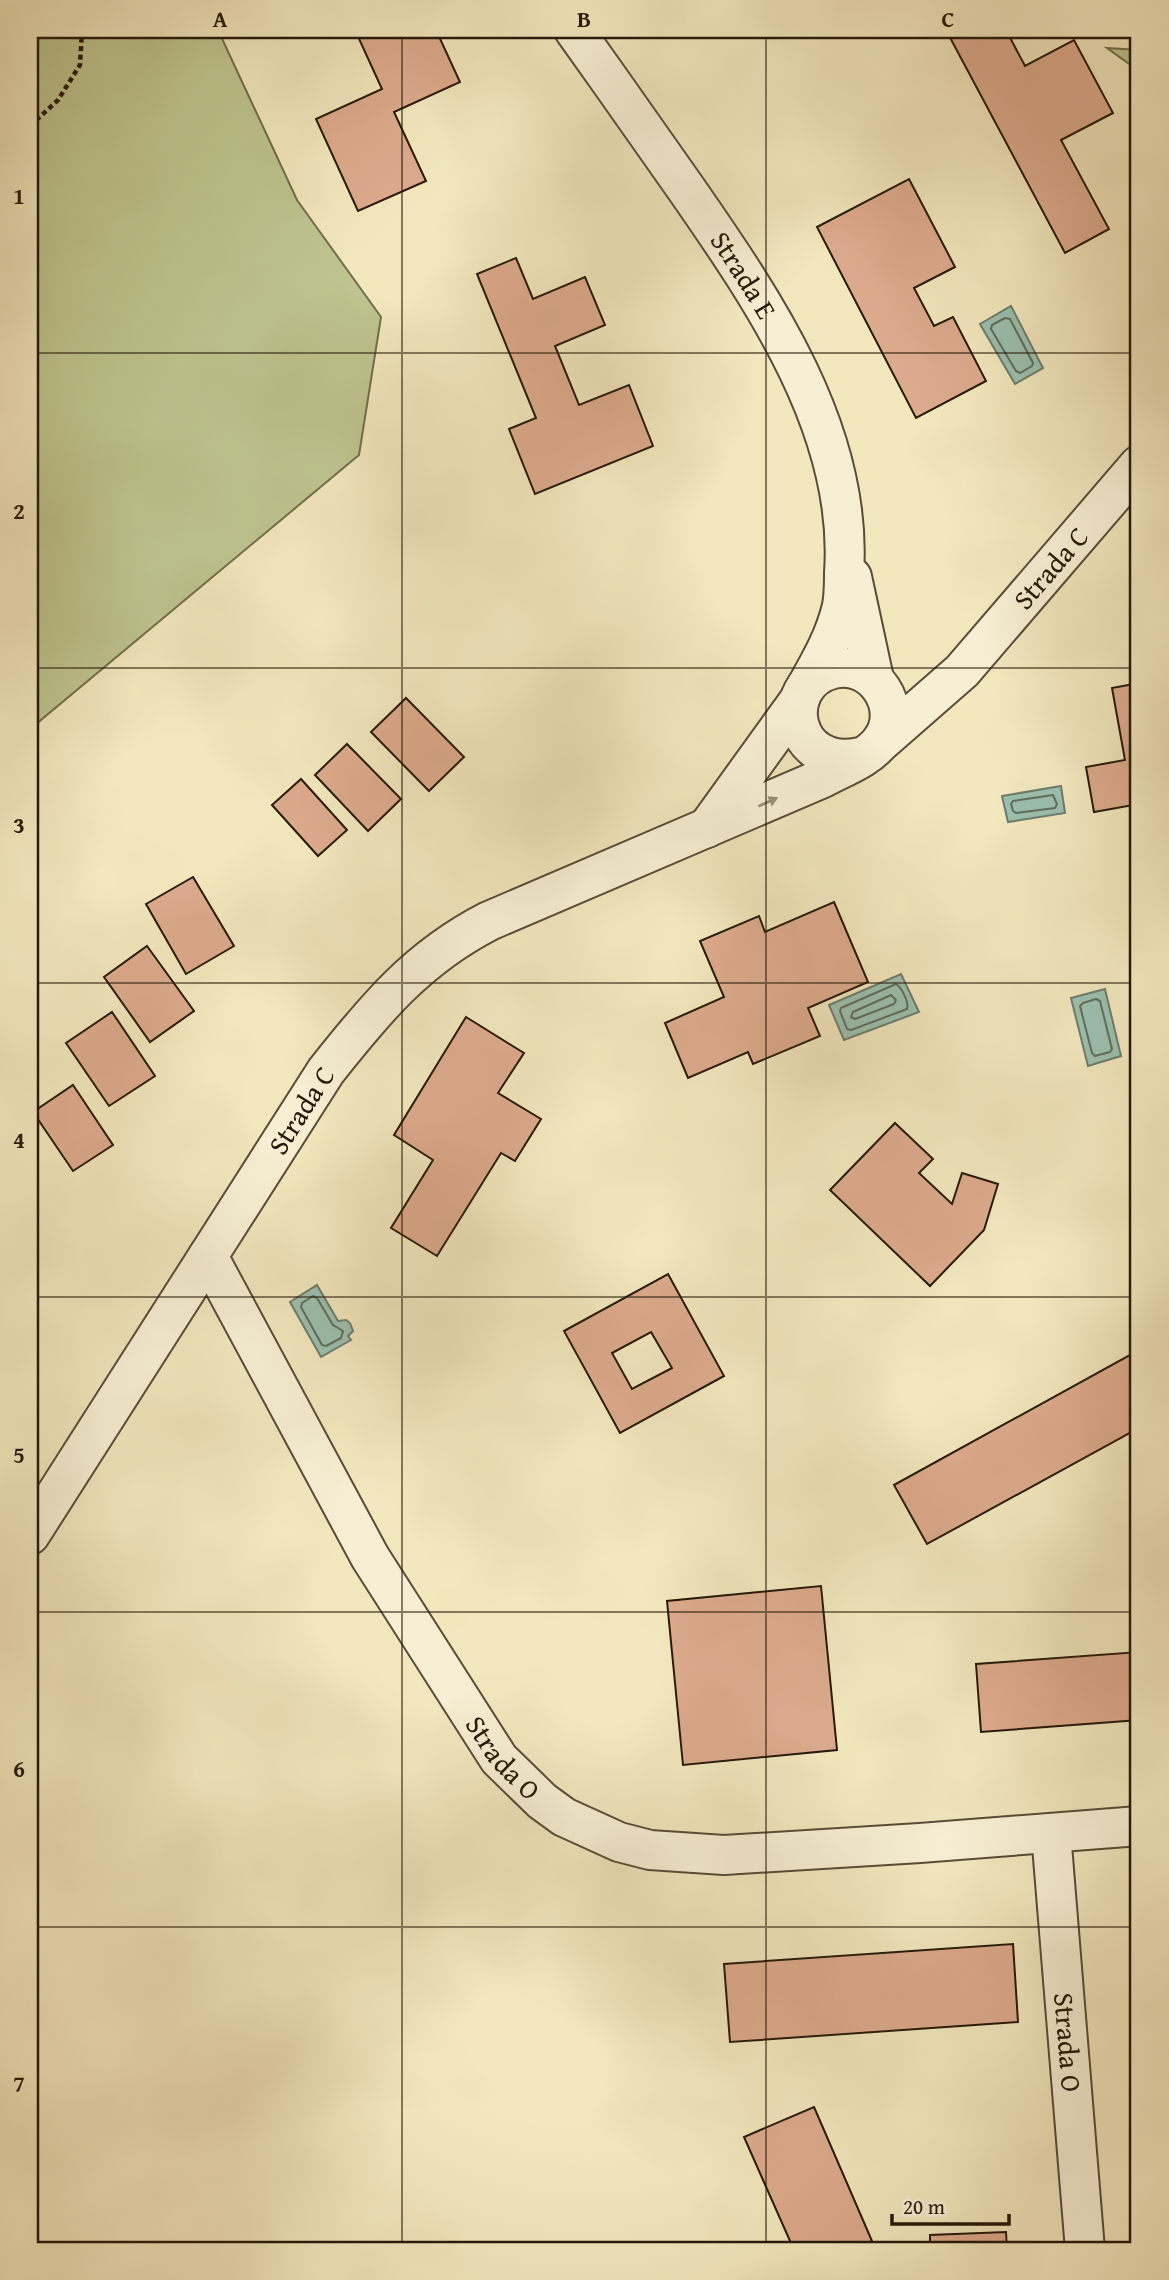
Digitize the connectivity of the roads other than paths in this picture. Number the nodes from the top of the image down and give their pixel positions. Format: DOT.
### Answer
graph roads {
  1 [pos="574,30"];
  2 [pos="1139,464"];
  3 [pos="846,548"];
  4 [pos="962,671"];
  5 [pos="878,684"];
  6 [pos="803,693"];
  7 [pos="871,749"];
  8 [pos="705,830"];
  9 [pos="208,1256"];
  10 [pos="30,1535"];
  11 [pos="1139,1826"];
  12 [pos="1051,1833"];
  13 [pos="1085,2250"];
  1 -- 3 [label="street, Strada E"];
  2 -- 4 [label="street, Strada C"];
  3 -- 5 [label="street, Strada E"];
  3 -- 6 [label="street, Strada E"];
  4 -- 5 [label="street, Strada C"];
  4 -- 7 [label="street, Strada C"];
  5 -- 6 [label="street"];
  5 -- 7 [label="street"];
  6 -- 7 [label="street"];
  6 -- 8 [label="street"];
  8 -- 7 [label="street, Strada C, one-way"];
  8 -- 9 [label="street, Strada C"];
  9 -- 10 [label="street, Strada C"];
  9 -- 12 [label="street, Strada O"];
  11 -- 12 [label="street, Strada O"];
  12 -- 13 [label="street, Strada O"];
}
